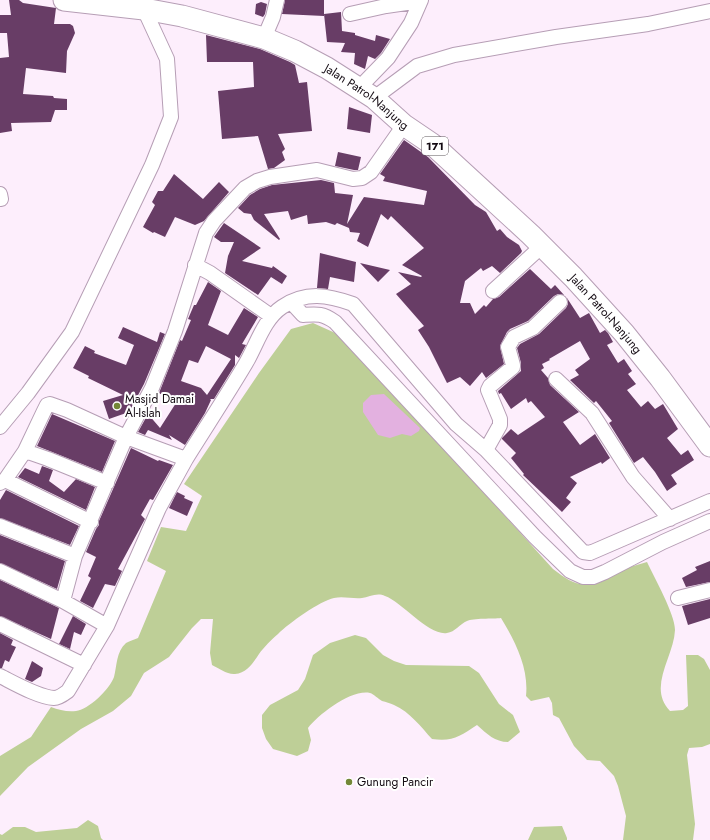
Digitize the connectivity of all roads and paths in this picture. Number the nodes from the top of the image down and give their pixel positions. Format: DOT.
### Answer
graph roads {
  1 [pos="64,0"];
  2 [pos="277,0"];
  3 [pos="421,0"];
  4 [pos="144,9"];
  5 [pos="710,11"];
  6 [pos="350,14"];
  7 [pos="264,38"];
  8 [pos="367,93"];
  9 [pos="404,125"];
  10 [pos="542,246"];
  11 [pos="195,265"];
  12 [pos="493,291"];
  13 [pos="291,302"];
  14 [pos="560,302"];
  15 [pos="271,316"];
  16 [pos="556,379"];
  17 [pos="0,427"];
  18 [pos="126,437"];
  19 [pos="710,446"];
  20 [pos="486,450"];
  21 [pos="25,451"];
  22 [pos="186,459"];
  23 [pos="3,482"];
  24 [pos="107,483"];
  25 [pos="710,501"];
  26 [pos="670,519"];
  27 [pos="710,521"];
  28 [pos="91,522"];
  29 [pos="0,526"];
  30 [pos="75,556"];
  31 [pos="0,571"];
  32 [pos="710,590"];
  33 [pos="678,598"];
  34 [pos="63,602"];
  35 [pos="0,624"];
  36 [pos="107,626"];
  37 [pos="84,665"];
  38 [pos="0,676"];
  1 -- 4 [label="main road, Jalan Patrol-Nanjung / 171"];
  2 -- 7 [label="street"];
  3 -- 6 [label="street"];
  3 -- 8 [label="street"];
  4 -- 7 [label="main road, Jalan Patrol-Nanjung / 171"];
  4 -- 17 [label="street"];
  5 -- 8 [label="street"];
  7 -- 8 [label="main road, Jalan Patrol-Nanjung / 171"];
  8 -- 9 [label="main road, Jalan Patrol-Nanjung / 171"];
  9 -- 10 [label="main road, Jalan Patrol-Nanjung / 171"];
  9 -- 11 [label="street"];
  10 -- 12 [label="street"];
  10 -- 19 [label="main road, Jalan Patrol-Nanjung / 171"];
  11 -- 15 [label="street"];
  11 -- 18 [label="street"];
  13 -- 15 [label="street"];
  13 -- 20 [label="street"];
  13 -- 27 [label="street"];
  14 -- 20 [label="street"];
  15 -- 22 [label="street"];
  16 -- 26 [label="street"];
  18 -- 21 [label="street"];
  18 -- 22 [label="street"];
  18 -- 24 [label="street"];
  20 -- 26 [label="street"];
  21 -- 23 [label="street"];
  21 -- 24 [label="street"];
  22 -- 36 [label="street"];
  23 -- 28 [label="street"];
  24 -- 28 [label="street"];
  25 -- 26 [label="street"];
  28 -- 30 [label="street"];
  29 -- 30 [label="street"];
  30 -- 34 [label="street"];
  31 -- 34 [label="street"];
  32 -- 33 [label="street"];
  34 -- 36 [label="street"];
  35 -- 37 [label="street"];
  36 -- 37 [label="street"];
  37 -- 38 [label="street"];
}
